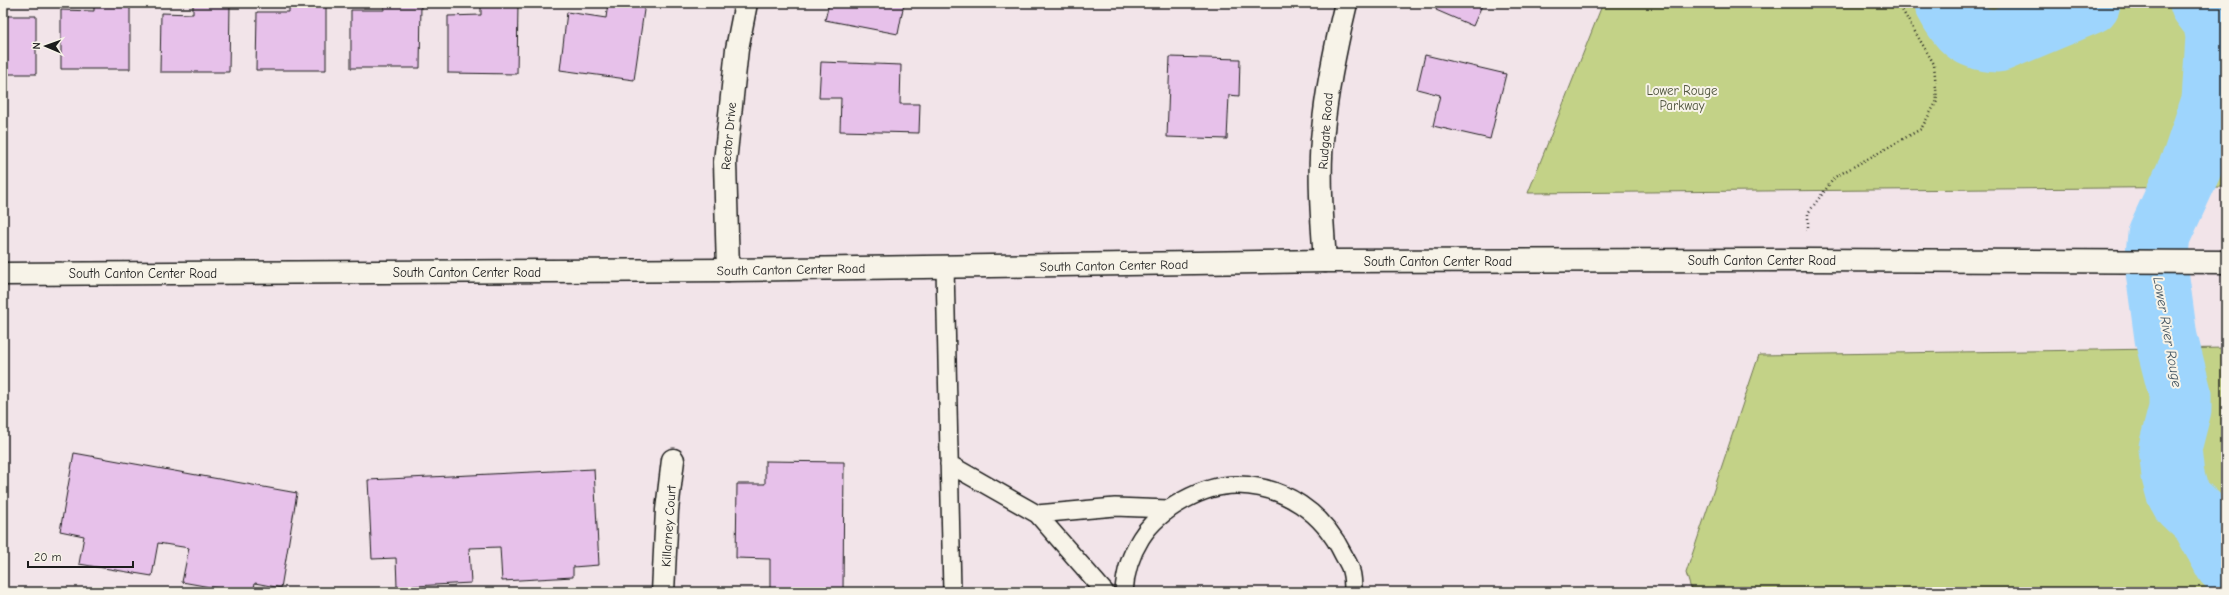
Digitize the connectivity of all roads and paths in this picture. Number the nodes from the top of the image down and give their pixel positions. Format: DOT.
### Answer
graph roads {
  1 [pos="746,3"];
  2 [pos="1346,3"];
  3 [pos="1898,3"];
  4 [pos="1806,260"];
  5 [pos="1326,261"];
  6 [pos="2226,262"];
  7 [pos="945,267"];
  8 [pos="728,270"];
  9 [pos="3,274"];
  10 [pos="673,460"];
  11 [pos="949,464"];
  12 [pos="1168,509"];
  13 [pos="1037,514"];
  14 [pos="663,592"];
  15 [pos="952,592"];
  16 [pos="1105,592"];
  17 [pos="1124,592"];
  18 [pos="1353,592"];
  1 -- 8 [label="main road, Rector Drive"];
  2 -- 5 [label="main road, Rudgate Road"];
  3 -- 4 [label="path"];
  4 -- 5 [label="main road, South Canton Center Road"];
  4 -- 6 [label="main road, South Canton Center Road"];
  5 -- 7 [label="main road, South Canton Center Road"];
  7 -- 8 [label="main road, South Canton Center Road"];
  7 -- 11 [label="lane"];
  8 -- 9 [label="main road, South Canton Center Road"];
  10 -- 14 [label="main road, Killarney Court"];
  11 -- 13 [label="lane"];
  11 -- 15 [label="lane"];
  12 -- 13 [label="lane"];
  12 -- 17 [label="lane"];
  12 -- 18 [label="lane"];
  13 -- 16 [label="lane"];
}
